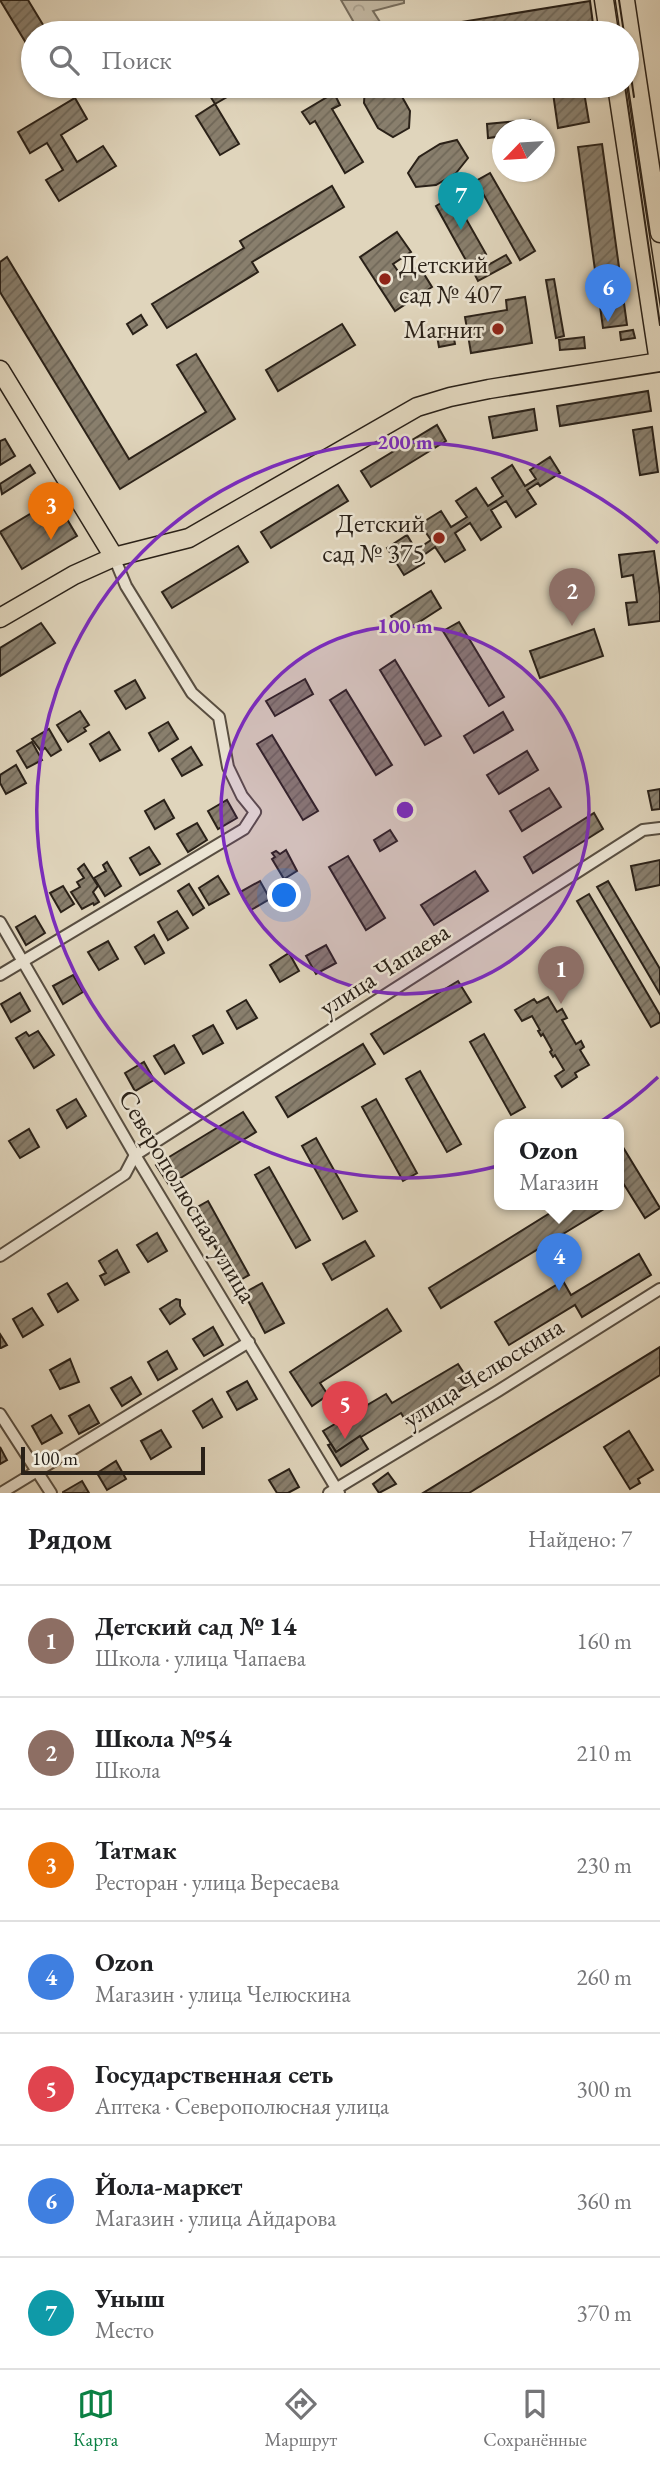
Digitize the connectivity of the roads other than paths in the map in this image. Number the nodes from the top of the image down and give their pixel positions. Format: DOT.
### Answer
graph roads {
  1 [pos="604,0"];
  2 [pos="625,0"];
  3 [pos="607,21"];
  4 [pos="628,21"];
  5 [pos="639,93"];
  6 [pos="619,98"];
  7 [pos="660,233"];
  8 [pos="660,362"];
  9 [pos="0,370"];
  10 [pos="114,557"];
  11 [pos="0,618"];
  12 [pos="660,828"];
  13 [pos="0,922"];
  14 [pos="22,961"];
  15 [pos="0,975"];
  16 [pos="135,1156"];
  17 [pos="0,1256"];
  18 [pos="660,1289"];
  19 [pos="249,1342"];
  20 [pos="0,1415"];
  21 [pos="38,1471"];
  22 [pos="335,1492"];
  23 [pos="1,1493"];
  24 [pos="51,1493"];
  1 -- 3 [label="main road"];
  2 -- 4 [label="main road"];
  5 -- 7 [label="main road"];
  6 -- 8 [label="main road"];
  8 -- 10 [label="main road"];
  9 -- 10 [label="main road"];
  10 -- 11 [label="main road"];
  10 -- 14 [label="street"];
  12 -- 16 [label="street, улица Чапаева"];
  13 -- 14 [label="street, Северополюсная улица"];
  14 -- 15 [label="street"];
  14 -- 16 [label="street, Северополюсная улица"];
  16 -- 17 [label="street, улица Чапаева"];
  16 -- 19 [label="street, Северополюсная улица"];
  18 -- 22 [label="street, улица Челюскина"];
  19 -- 21 [label="street"];
  19 -- 22 [label="street, Северополюсная улица"];
  20 -- 21 [label="street"];
  21 -- 23 [label="street"];
  21 -- 24 [label="street"];
}
